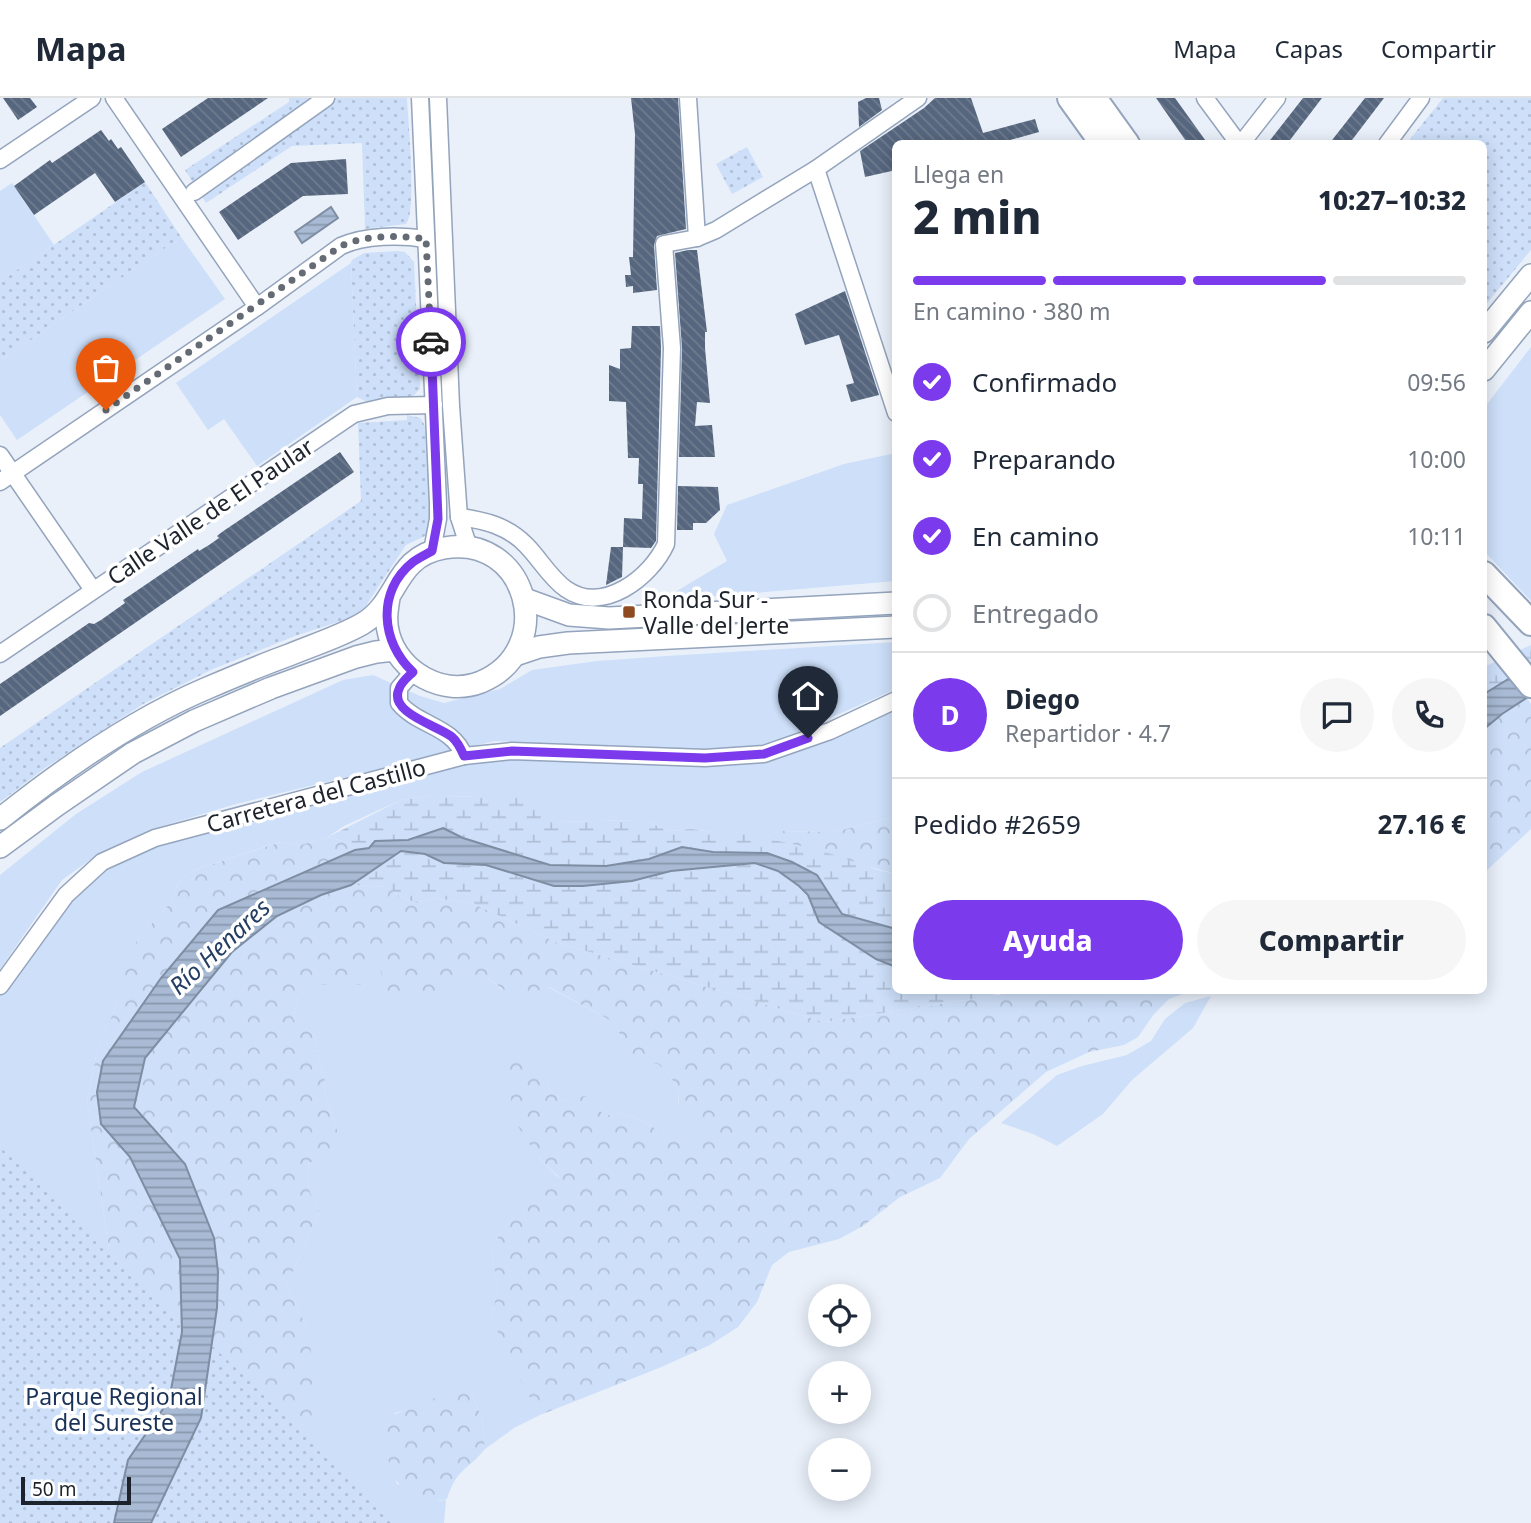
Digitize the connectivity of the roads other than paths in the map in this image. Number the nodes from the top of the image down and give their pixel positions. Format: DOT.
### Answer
graph roads {
  1 [pos="92,98"];
  2 [pos="114,98"];
  3 [pos="326,98"];
  4 [pos="420,98"];
  5 [pos="438,98"];
  6 [pos="688,98"];
  7 [pos="918,98"];
  8 [pos="1070,98"];
  9 [pos="1094,98"];
  10 [pos="1205,98"];
  11 [pos="1277,98"];
  12 [pos="1421,98"];
  13 [pos="1100,140"];
  14 [pos="1124,140"];
  15 [pos="1237,140"];
  16 [pos="1243,140"];
  17 [pos="1390,140"];
  18 [pos="0,160"];
  19 [pos="816,169"];
  20 [pos="194,192"];
  21 [pos="697,238"];
  22 [pos="426,239"];
  23 [pos="1531,275"];
  24 [pos="257,307"];
  25 [pos="1531,312"];
  26 [pos="1487,328"];
  27 [pos="1487,366"];
  28 [pos="892,401"];
  29 [pos="434,405"];
  30 [pos="0,455"];
  31 [pos="6,478"];
  32 [pos="459,517"];
  33 [pos="470,548"];
  34 [pos="432,551"];
  35 [pos="1487,577"];
  36 [pos="93,590"];
  37 [pos="389,598"];
  38 [pos="524,599"];
  39 [pos="892,603"];
  40 [pos="1531,623"];
  41 [pos="892,626"];
  42 [pos="1487,631"];
  43 [pos="395,650"];
  44 [pos="0,654"];
  45 [pos="515,655"];
  46 [pos="413,672"];
  47 [pos="1531,685"];
  48 [pos="892,702"];
  49 [pos="464,756"];
  50 [pos="0,819"];
  51 [pos="0,848"];
  52 [pos="0,986"];
  1 -- 18 [label="street"];
  2 -- 24 [label="street"];
  3 -- 20 [label="street"];
  4 -- 22 [label="street"];
  5 -- 32 [label="street"];
  6 -- 21 [label="street"];
  7 -- 19 [label="street"];
  8 -- 13 [label="main road"];
  9 -- 14 [label="main road"];
  10 -- 15 [label="street"];
  11 -- 16 [label="street"];
  12 -- 17 [label="street"];
  19 -- 21 [label="street"];
  19 -- 28 [label="street"];
  21 -- 32 [label="street"];
  22 -- 24 [label="street"];
  22 -- 29 [label="street"];
  23 -- 26 [label="main road"];
  24 -- 31 [label="street"];
  25 -- 27 [label="main road"];
  29 -- 34 [label="street"];
  29 -- 36 [label="street, Calle Valle de El Paular"];
  30 -- 31 [label="street"];
  31 -- 36 [label="street"];
  32 -- 33 [label="street"];
  33 -- 34 [label="main road"];
  33 -- 38 [label="main road"];
  34 -- 37 [label="main road"];
  35 -- 40 [label="main road"];
  36 -- 44 [label="street, Calle Valle de El Paular"];
  37 -- 43 [label="main road"];
  37 -- 50 [label="main road"];
  38 -- 39 [label="main road"];
  38 -- 45 [label="main road"];
  41 -- 45 [label="main road"];
  42 -- 47 [label="main road"];
  43 -- 46 [label="main road"];
  43 -- 51 [label="main road"];
  45 -- 46 [label="main road"];
  46 -- 49 [label="street"];
  48 -- 49 [label="street, Carretera del Castillo"];
  49 -- 52 [label="street, Carretera del Castillo"];
}
